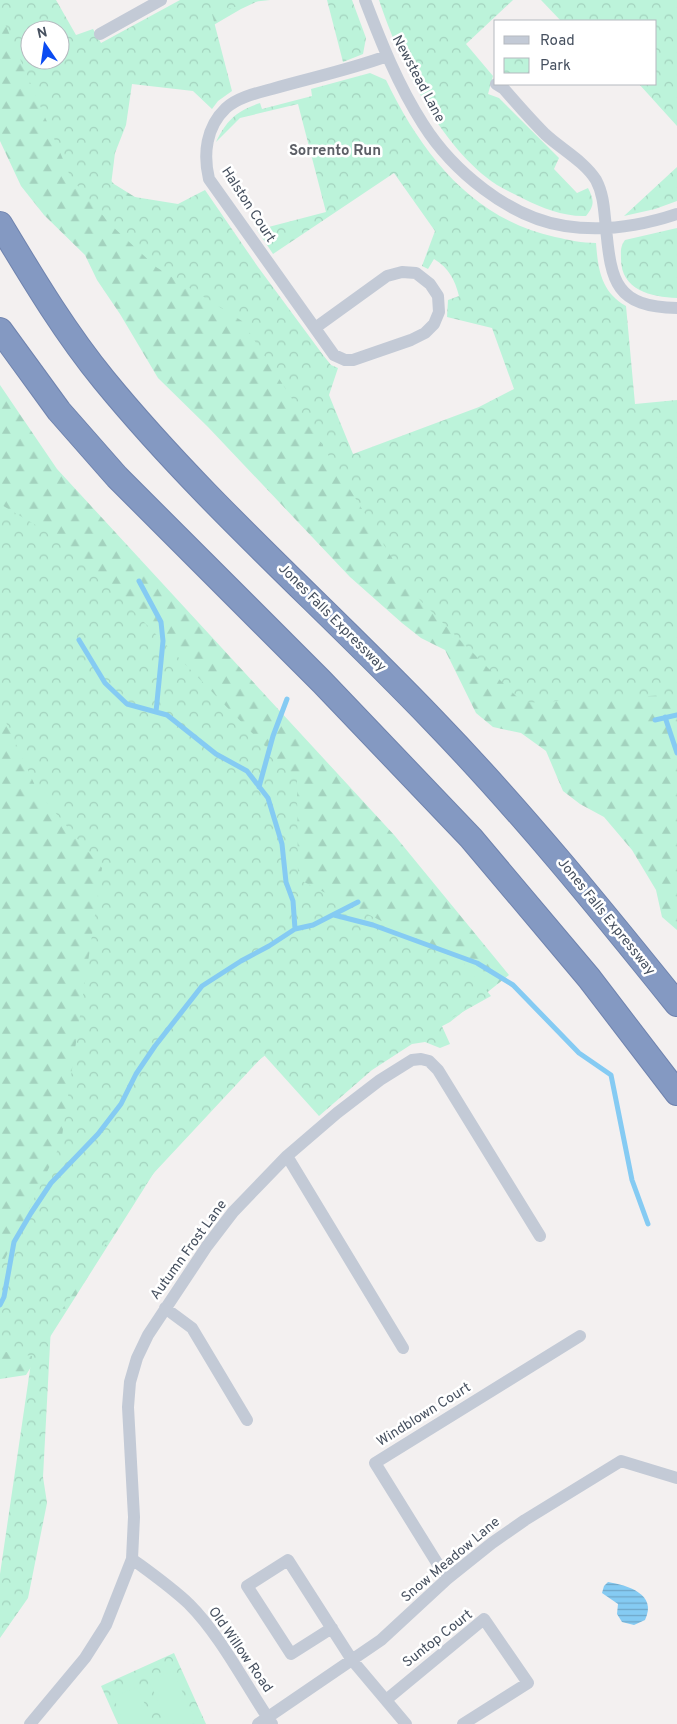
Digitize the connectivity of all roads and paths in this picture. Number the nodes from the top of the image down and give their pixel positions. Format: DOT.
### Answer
graph roads {
  1 [pos="161,0"];
  2 [pos="365,0"];
  3 [pos="100,34"];
  4 [pos="387,56"];
  5 [pos="497,85"];
  6 [pos="677,214"];
  7 [pos="0,224"];
  8 [pos="606,229"];
  9 [pos="677,308"];
  10 [pos="315,328"];
  11 [pos="0,330"];
  12 [pos="677,1004"];
  13 [pos="677,1093"];
  14 [pos="287,1156"];
  15 [pos="540,1236"];
  16 [pos="165,1308"];
  17 [pos="580,1336"];
  18 [pos="403,1348"];
  19 [pos="247,1420"];
  20 [pos="677,1478"];
  21 [pos="132,1559"];
  22 [pos="447,1579"];
  23 [pos="332,1628"];
  24 [pos="352,1660"];
  25 [pos="386,1700"];
  26 [pos="266,1722"];
  27 [pos="30,1724"];
  28 [pos="406,1724"];
  29 [pos="463,1724"];
  1 -- 3 [label="street"];
  2 -- 4 [label="street, Newstead Lane"];
  4 -- 8 [label="street, Newstead Lane"];
  4 -- 10 [label="street, Halston Court"];
  5 -- 8 [label="street"];
  6 -- 8 [label="street, Newstead Lane"];
  7 -- 12 [label="highway, Jones Falls Expressway"];
  8 -- 9 [label="street"];
  10 -- 10 [label="street, Halston Court"];
  11 -- 13 [label="highway"];
  14 -- 15 [label="street, Autumn Frost Lane"];
  14 -- 16 [label="street, Autumn Frost Lane"];
  14 -- 18 [label="street"];
  16 -- 19 [label="street"];
  16 -- 21 [label="street, Autumn Frost Lane"];
  17 -- 22 [label="street, Windblown Court"];
  20 -- 22 [label="street, Snow Meadow Lane"];
  21 -- 26 [label="street, Old Willow Road"];
  21 -- 27 [label="street, Autumn Frost Lane"];
  22 -- 24 [label="street, Snow Meadow Lane"];
  23 -- 23 [label="street"];
  23 -- 24 [label="street"];
  24 -- 25 [label="street"];
  24 -- 26 [label="street, Snow Meadow Lane"];
  25 -- 28 [label="street"];
  25 -- 29 [label="street, Suntop Court"];
}
